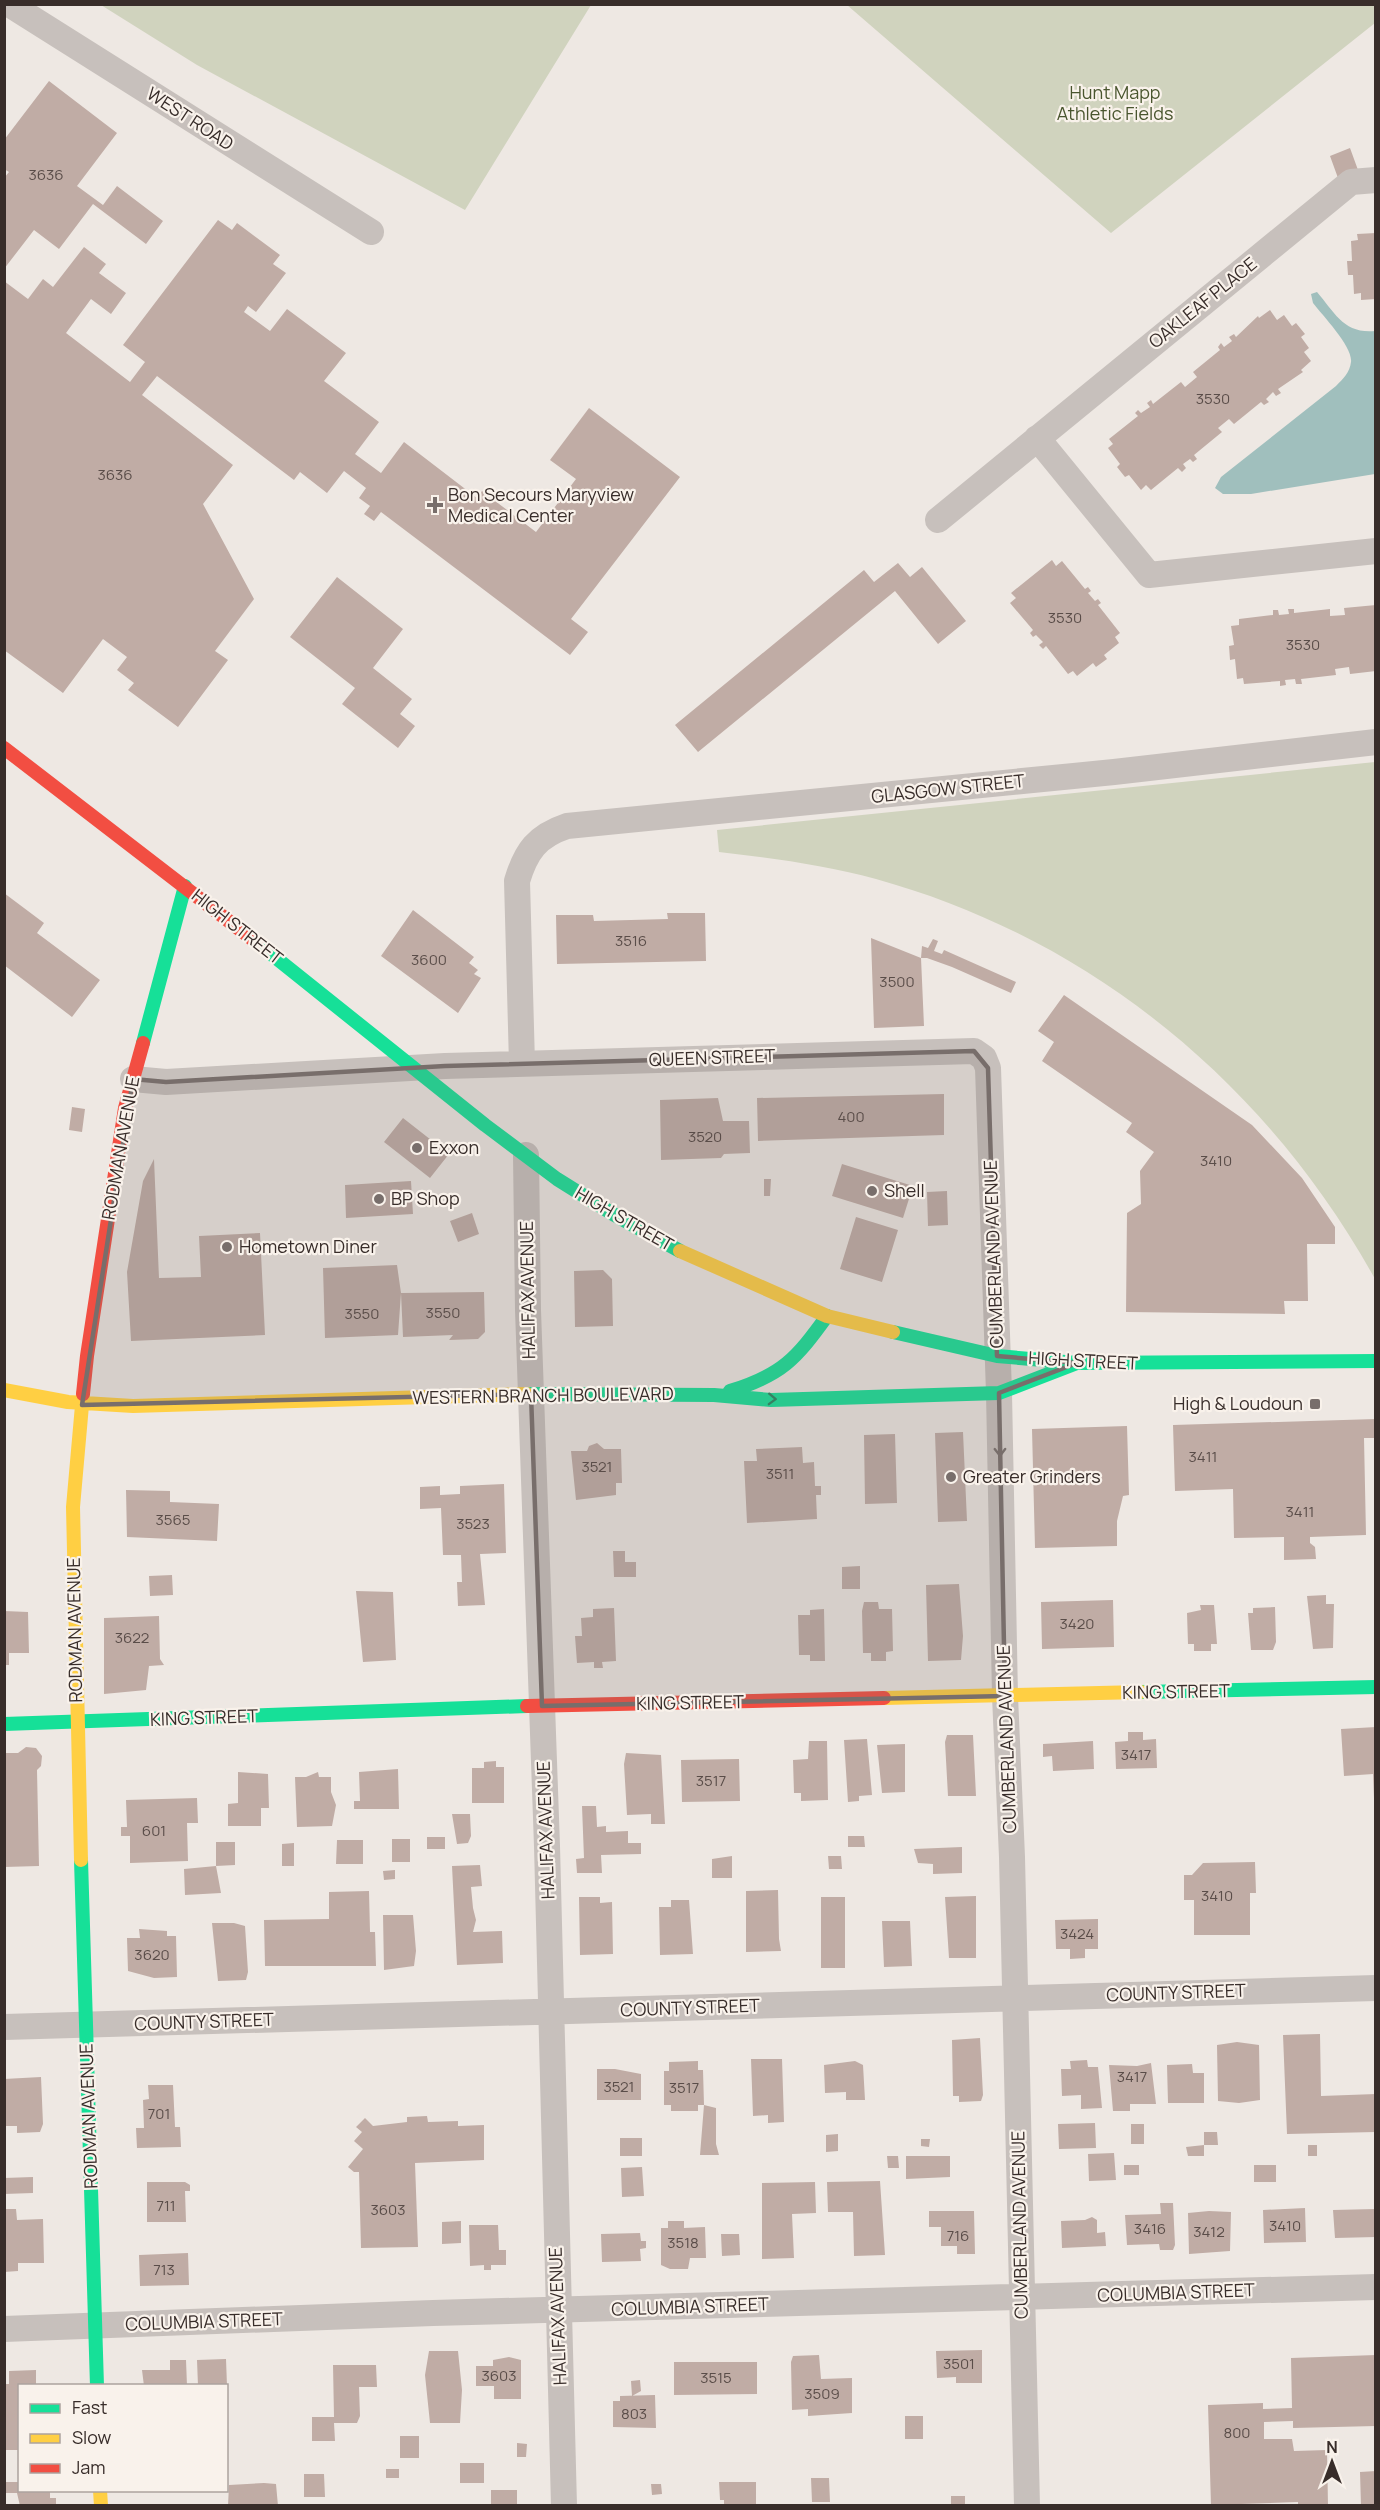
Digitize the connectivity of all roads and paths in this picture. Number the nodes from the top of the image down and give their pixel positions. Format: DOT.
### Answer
graph roads {
  1 [pos="9,4"];
  2 [pos="1376,180"];
  3 [pos="371,232"];
  4 [pos="1037,438"];
  5 [pos="938,520"];
  6 [pos="1376,550"];
  7 [pos="1376,742"];
  8 [pos="4,748"];
  9 [pos="185,885"];
  10 [pos="902,1053"];
  11 [pos="522,1064"];
  12 [pos="416,1068"];
  13 [pos="133,1079"];
  14 [pos="526,1155"];
  15 [pos="827,1316"];
  16 [pos="997,1356"];
  17 [pos="1376,1361"];
  18 [pos="1077,1363"];
  19 [pos="4,1390"];
  20 [pos="999,1393"];
  21 [pos="531,1394"];
  22 [pos="714,1395"];
  23 [pos="82,1405"];
  24 [pos="1376,1687"];
  25 [pos="1005,1696"];
  26 [pos="542,1707"];
  27 [pos="77,1722"];
  28 [pos="4,1724"];
  29 [pos="1376,1988"];
  30 [pos="1015,1998"];
  31 [pos="551,2012"];
  32 [pos="86,2025"];
  33 [pos="4,2027"];
  34 [pos="1376,2287"];
  35 [pos="1022,2298"];
  36 [pos="558,2311"];
  37 [pos="95,2326"];
  38 [pos="4,2329"];
  39 [pos="97,2384"];
  40 [pos="564,2505"];
  41 [pos="1027,2505"];
  1 -- 3 [label="street, WEST ROAD"];
  2 -- 4 [label="street, OAKLEAF PLACE"];
  4 -- 5 [label="street, OAKLEAF PLACE"];
  4 -- 6 [label="street"];
  7 -- 11 [label="street, GLASGOW STREET"];
  8 -- 9 [label="street, HIGH STREET"];
  9 -- 12 [label="street, HIGH STREET"];
  9 -- 13 [label="street, RODMAN AVENUE"];
  10 -- 11 [label="street, QUEEN STREET"];
  10 -- 16 [label="street, CUMBERLAND AVENUE"];
  11 -- 12 [label="street, QUEEN STREET"];
  12 -- 13 [label="street, QUEEN STREET"];
  12 -- 14 [label="street, HIGH STREET"];
  13 -- 23 [label="street, RODMAN AVENUE"];
  14 -- 15 [label="street, HIGH STREET"];
  14 -- 21 [label="street, HALIFAX AVENUE"];
  15 -- 16 [label="street, HIGH STREET"];
  15 -- 22 [label="street"];
  16 -- 18 [label="street, HIGH STREET"];
  16 -- 20 [label="street, CUMBERLAND AVENUE"];
  17 -- 18 [label="street, HIGH STREET"];
  18 -- 20 [label="street, WESTERN BRANCH BOULEVARD"];
  19 -- 23 [label="street, WESTERN BRANCH BOULEVARD"];
  22 -- 20 [label="street, WESTERN BRANCH BOULEVARD, one-way"];
  20 -- 25 [label="street, CUMBERLAND AVENUE, one-way"];
  21 -- 22 [label="street, WESTERN BRANCH BOULEVARD"];
  21 -- 23 [label="street, WESTERN BRANCH BOULEVARD"];
  21 -- 26 [label="street, HALIFAX AVENUE"];
  23 -- 27 [label="street, RODMAN AVENUE"];
  24 -- 25 [label="street, KING STREET"];
  25 -- 26 [label="street, KING STREET"];
  25 -- 30 [label="street, CUMBERLAND AVENUE"];
  26 -- 27 [label="street, KING STREET"];
  26 -- 31 [label="street, HALIFAX AVENUE"];
  27 -- 28 [label="street, KING STREET"];
  27 -- 32 [label="street, RODMAN AVENUE"];
  29 -- 30 [label="street, COUNTY STREET"];
  30 -- 31 [label="street, COUNTY STREET"];
  30 -- 35 [label="street, CUMBERLAND AVENUE"];
  31 -- 32 [label="street, COUNTY STREET"];
  31 -- 36 [label="street, HALIFAX AVENUE"];
  32 -- 33 [label="street, COUNTY STREET"];
  32 -- 37 [label="street, RODMAN AVENUE"];
  34 -- 35 [label="street, COLUMBIA STREET"];
  35 -- 36 [label="street, COLUMBIA STREET"];
  35 -- 41 [label="street, CUMBERLAND AVENUE"];
  36 -- 37 [label="street, COLUMBIA STREET"];
  36 -- 40 [label="street, HALIFAX AVENUE"];
  37 -- 38 [label="street, COLUMBIA STREET"];
  37 -- 39 [label="street, RODMAN AVENUE"];
}
